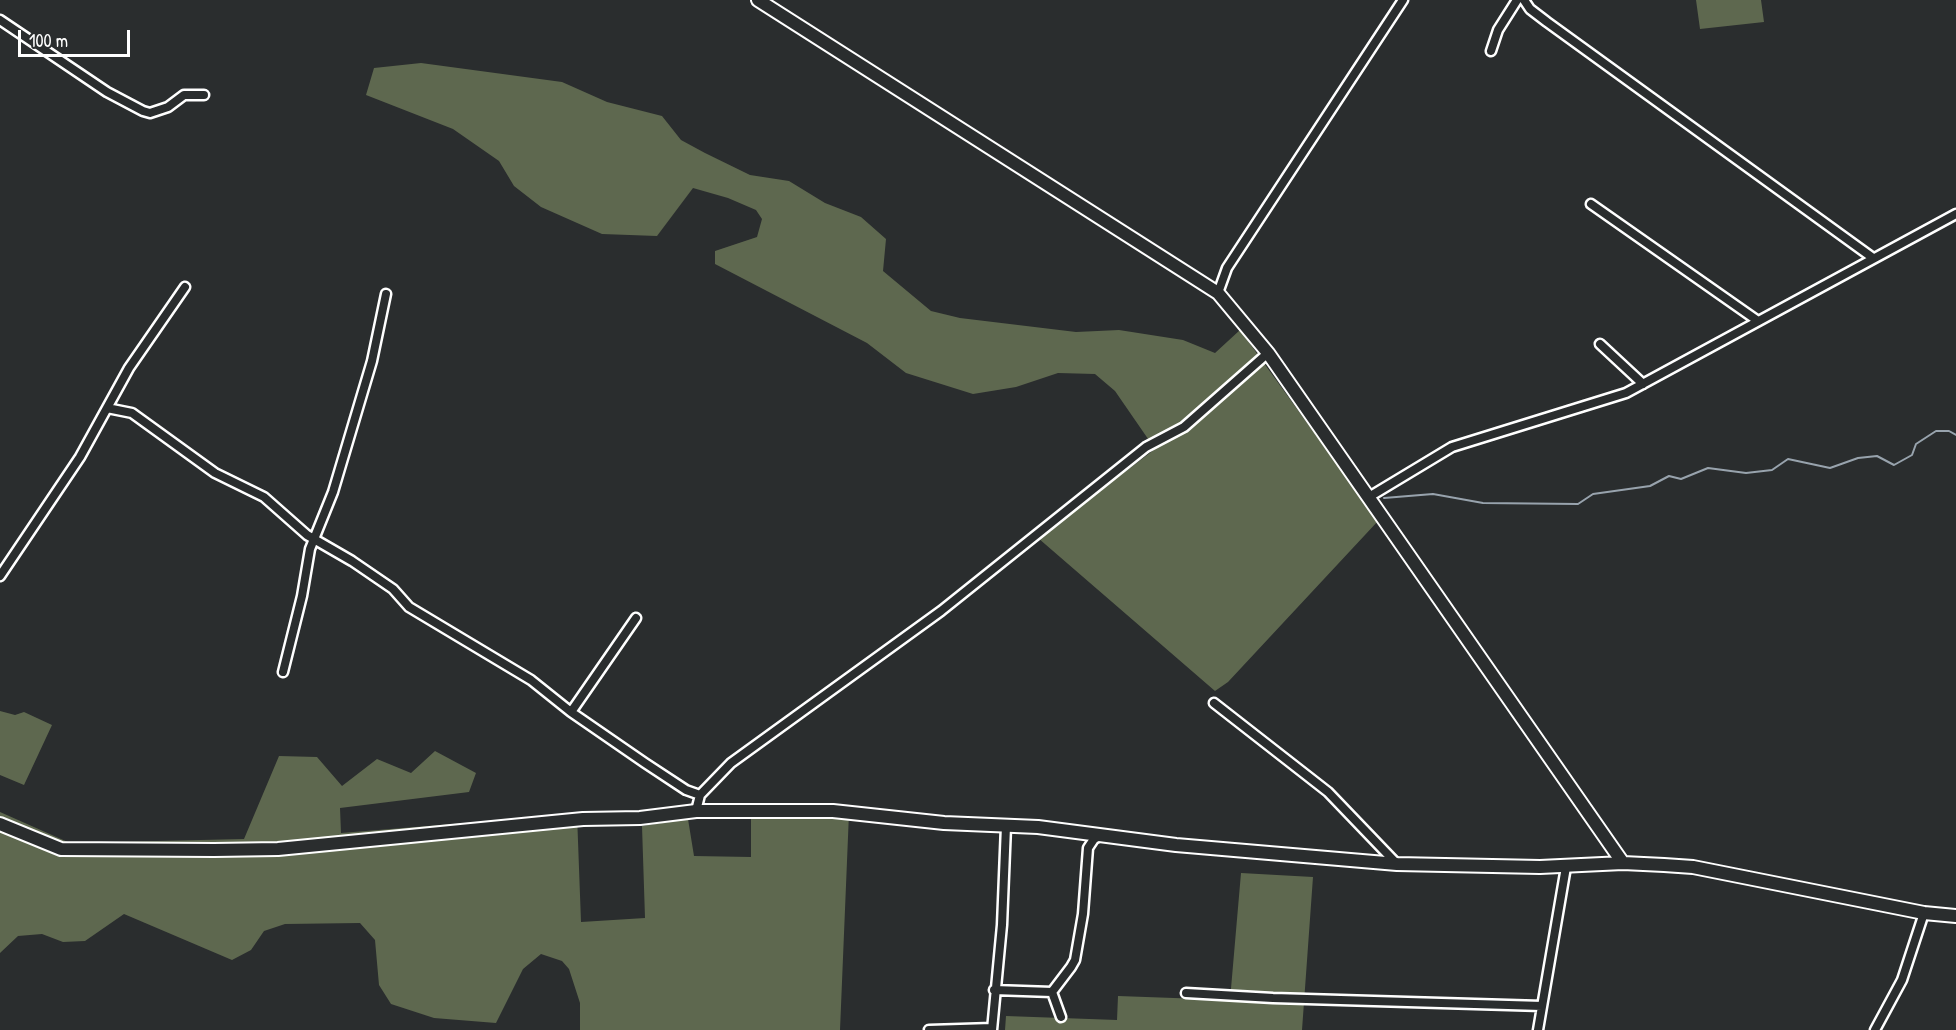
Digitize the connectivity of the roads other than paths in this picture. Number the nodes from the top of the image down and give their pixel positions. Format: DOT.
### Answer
graph roads {
  1 [pos="758,0"];
  2 [pos="1403,0"];
  3 [pos="1517,0"];
  4 [pos="1524,0"];
  5 [pos="0,20"];
  6 [pos="1491,51"];
  7 [pos="204,95"];
  8 [pos="1591,204"];
  9 [pos="1956,214"];
  10 [pos="1873,258"];
  11 [pos="185,287"];
  12 [pos="1218,293"];
  13 [pos="386,294"];
  14 [pos="1758,321"];
  15 [pos="1600,344"];
  16 [pos="1268,353"];
  17 [pos="1643,384"];
  18 [pos="107,408"];
  19 [pos="1369,497"];
  20 [pos="315,540"];
  21 [pos="0,576"];
  22 [pos="636,618"];
  23 [pos="283,672"];
  24 [pos="1214,703"];
  25 [pos="571,712"];
  26 [pos="700,795"];
  27 [pos="696,811"];
  28 [pos="0,824"];
  29 [pos="1006,826"];
  30 [pos="1102,834"];
  31 [pos="1623,863"];
  32 [pos="1397,864"];
  33 [pos="1566,867"];
  34 [pos="1924,913"];
  35 [pos="1956,916"];
  36 [pos="994,990"];
  37 [pos="1052,992"];
  38 [pos="1186,993"];
  39 [pos="1542,1006"];
  40 [pos="1061,1017"];
  41 [pos="992,1029"];
  42 [pos="929,1030"];
  43 [pos="1538,1030"];
  44 [pos="1875,1030"];
  1 -- 12 [label="main road"];
  2 -- 12 [label="street"];
  3 -- 6 [label="street"];
  4 -- 10 [label="street"];
  5 -- 7 [label="street"];
  8 -- 14 [label="street"];
  9 -- 10 [label="street"];
  10 -- 14 [label="street"];
  11 -- 18 [label="street"];
  12 -- 16 [label="main road"];
  13 -- 20 [label="street"];
  14 -- 17 [label="street"];
  15 -- 17 [label="street"];
  16 -- 19 [label="main road"];
  16 -- 26 [label="street"];
  17 -- 19 [label="street"];
  18 -- 20 [label="street"];
  18 -- 21 [label="street"];
  19 -- 31 [label="main road"];
  20 -- 23 [label="street"];
  20 -- 25 [label="street"];
  22 -- 25 [label="street"];
  24 -- 32 [label="street"];
  25 -- 26 [label="street"];
  26 -- 27 [label="street"];
  27 -- 28 [label="main road"];
  27 -- 29 [label="main road"];
  29 -- 30 [label="main road"];
  29 -- 36 [label="street"];
  30 -- 32 [label="main road"];
  30 -- 37 [label="street"];
  31 -- 33 [label="main road"];
  31 -- 34 [label="main road"];
  32 -- 33 [label="main road"];
  33 -- 39 [label="street"];
  34 -- 35 [label="main road"];
  34 -- 44 [label="street"];
  36 -- 37 [label="street"];
  36 -- 41 [label="street"];
  37 -- 40 [label="street"];
  38 -- 39 [label="street"];
  39 -- 43 [label="street"];
  41 -- 42 [label="street"];
}
